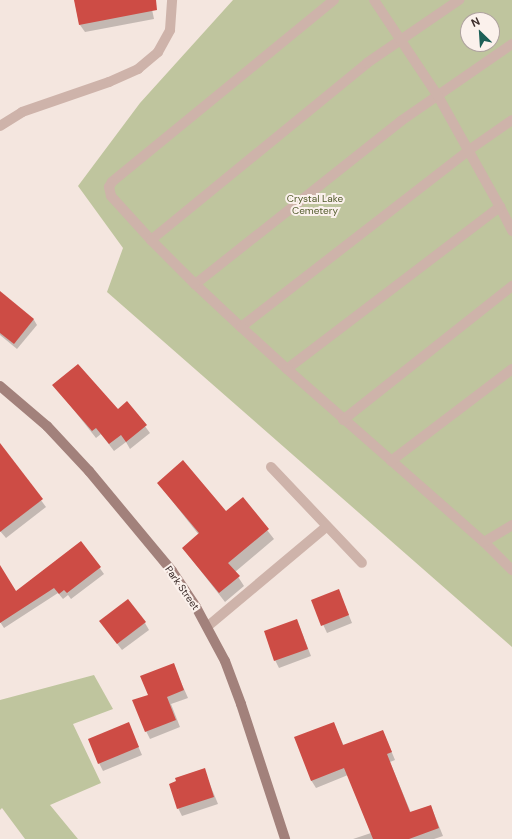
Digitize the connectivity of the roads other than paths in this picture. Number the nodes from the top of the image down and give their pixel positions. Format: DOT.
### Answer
graph roads {
  1 [pos="172,0"];
  2 [pos="334,0"];
  3 [pos="374,0"];
  4 [pos="459,0"];
  5 [pos="400,39"];
  6 [pos="512,44"];
  7 [pos="438,96"];
  8 [pos="512,120"];
  9 [pos="0,126"];
  10 [pos="469,150"];
  11 [pos="500,207"];
  12 [pos="512,231"];
  13 [pos="151,240"];
  14 [pos="195,284"];
  15 [pos="512,286"];
  16 [pos="241,327"];
  17 [pos="287,369"];
  18 [pos="509,371"];
  19 [pos="512,382"];
  20 [pos="0,386"];
  21 [pos="343,420"];
  22 [pos="391,461"];
  23 [pos="271,467"];
  24 [pos="327,526"];
  25 [pos="512,526"];
  26 [pos="484,542"];
  27 [pos="362,563"];
  28 [pos="512,570"];
  29 [pos="208,626"];
  30 [pos="284,839"];
  1 -- 9 [label="lane"];
  2 -- 13 [label="lane"];
  3 -- 5 [label="lane"];
  4 -- 5 [label="lane"];
  5 -- 7 [label="lane"];
  5 -- 13 [label="lane"];
  6 -- 7 [label="lane"];
  7 -- 10 [label="lane"];
  7 -- 14 [label="lane"];
  8 -- 10 [label="lane"];
  10 -- 11 [label="lane"];
  10 -- 16 [label="lane"];
  11 -- 12 [label="lane"];
  11 -- 17 [label="lane"];
  13 -- 14 [label="lane"];
  14 -- 16 [label="lane"];
  15 -- 21 [label="lane"];
  16 -- 17 [label="lane"];
  17 -- 21 [label="lane"];
  18 -- 19 [label="lane"];
  18 -- 22 [label="lane"];
  20 -- 29 [label="street, Park Street"];
  21 -- 22 [label="lane"];
  22 -- 26 [label="lane"];
  23 -- 24 [label="lane"];
  24 -- 27 [label="lane"];
  24 -- 29 [label="lane"];
  25 -- 26 [label="lane"];
  26 -- 28 [label="lane"];
  29 -- 30 [label="street, Park Street"];
}
